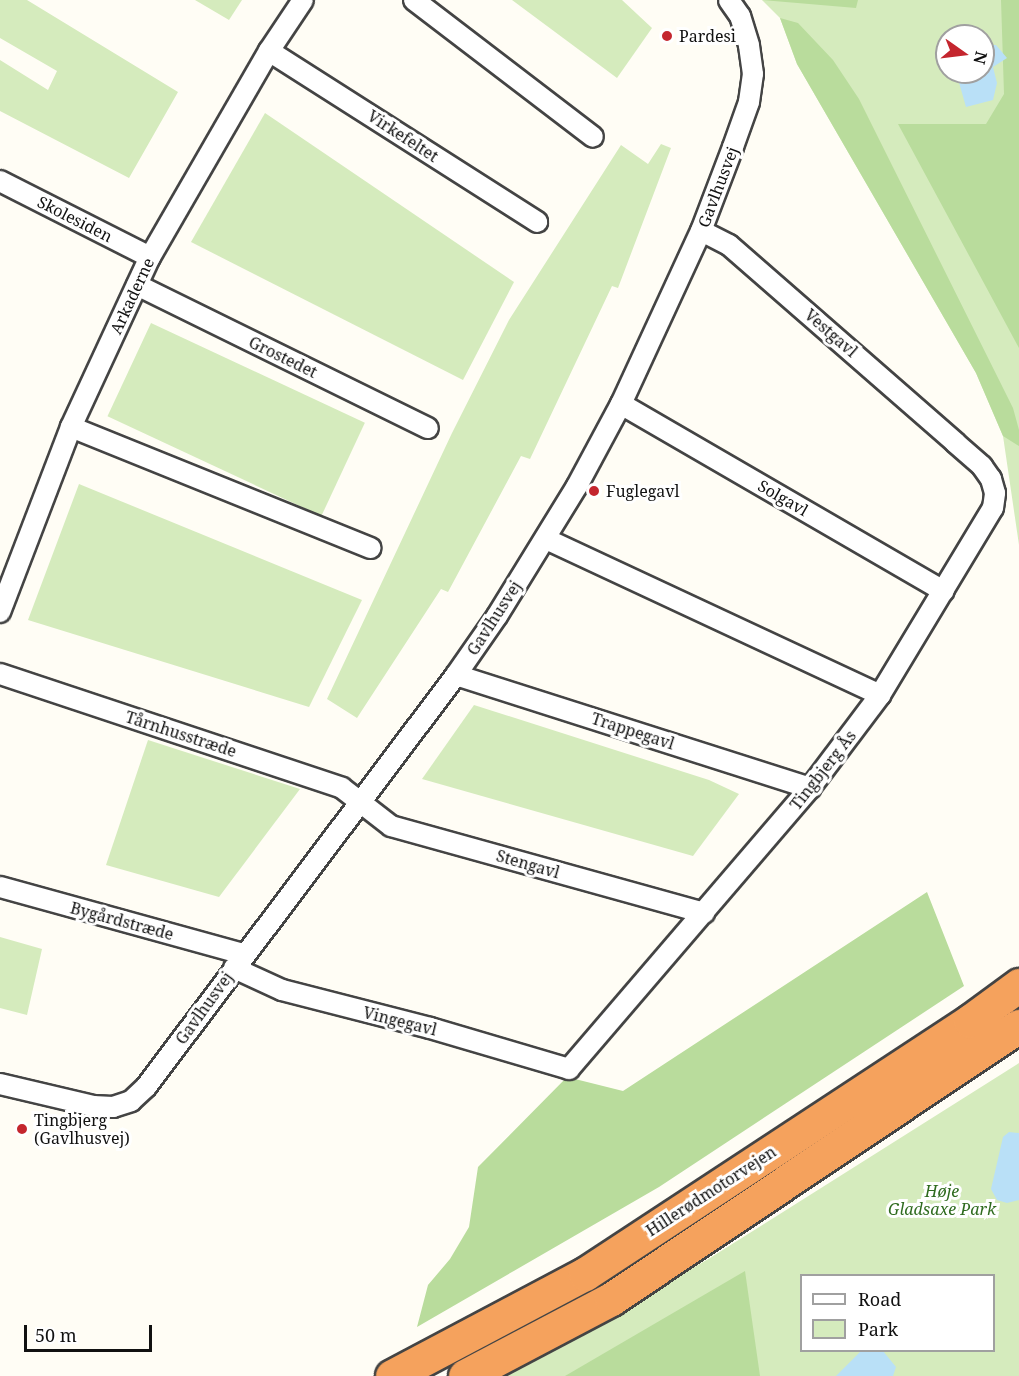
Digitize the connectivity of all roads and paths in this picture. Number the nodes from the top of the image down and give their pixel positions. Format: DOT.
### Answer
graph roads {
  1 [pos="303,0"];
  2 [pos="414,0"];
  3 [pos="729,0"];
  4 [pos="269,51"];
  5 [pos="593,137"];
  6 [pos="0,181"];
  7 [pos="537,222"];
  8 [pos="701,231"];
  9 [pos="150,257"];
  10 [pos="137,285"];
  11 [pos="621,404"];
  12 [pos="71,427"];
  13 [pos="428,428"];
  14 [pos="956,443"];
  15 [pos="546,539"];
  16 [pos="370,548"];
  17 [pos="944,591"];
  18 [pos="0,612"];
  19 [pos="0,674"];
  20 [pos="456,675"];
  21 [pos="880,695"];
  22 [pos="810,788"];
  23 [pos="358,802"];
  24 [pos="0,887"];
  25 [pos="704,914"];
  26 [pos="239,961"];
  27 [pos="1019,986"];
  28 [pos="1019,1026"];
  29 [pos="569,1069"];
  30 [pos="0,1084"];
  31 [pos="392,1376"];
  32 [pos="465,1376"];
  1 -- 4 [label="street, Arkaderne"];
  2 -- 5 [label="street"];
  3 -- 8 [label="street, Gavlhusvej"];
  4 -- 7 [label="street, Virkefeltet"];
  4 -- 9 [label="street, Arkaderne"];
  6 -- 9 [label="street, Skolesiden"];
  8 -- 11 [label="street, Gavlhusvej"];
  8 -- 14 [label="street, Vestgavl"];
  9 -- 10 [label="street, Arkaderne"];
  10 -- 12 [label="street, Arkaderne"];
  10 -- 13 [label="street, Grostedet"];
  11 -- 15 [label="street, Gavlhusvej"];
  11 -- 17 [label="street, Solgavl"];
  12 -- 16 [label="street"];
  12 -- 18 [label="street, Arkaderne"];
  14 -- 17 [label="street, Tingbjerg Ås"];
  15 -- 20 [label="street, Gavlhusvej"];
  15 -- 21 [label="street"];
  17 -- 21 [label="street, Tingbjerg Ås"];
  19 -- 23 [label="street, Tårnhusstræde"];
  20 -- 22 [label="street, Trappegavl"];
  20 -- 23 [label="street, Gavlhusvej"];
  21 -- 22 [label="street, Tingbjerg Ås"];
  22 -- 25 [label="street, Tingbjerg Ås"];
  23 -- 25 [label="street, Stengavl"];
  23 -- 26 [label="street, Gavlhusvej"];
  24 -- 26 [label="street, Bygårdstræde"];
  25 -- 29 [label="street, Tingbjerg Ås"];
  26 -- 29 [label="street, Vingegavl"];
  26 -- 30 [label="street, Gavlhusvej"];
  27 -- 31 [label="highway, Hillerødmotorvejen"];
  28 -- 32 [label="highway, Hillerødmotorvejen"];
}
